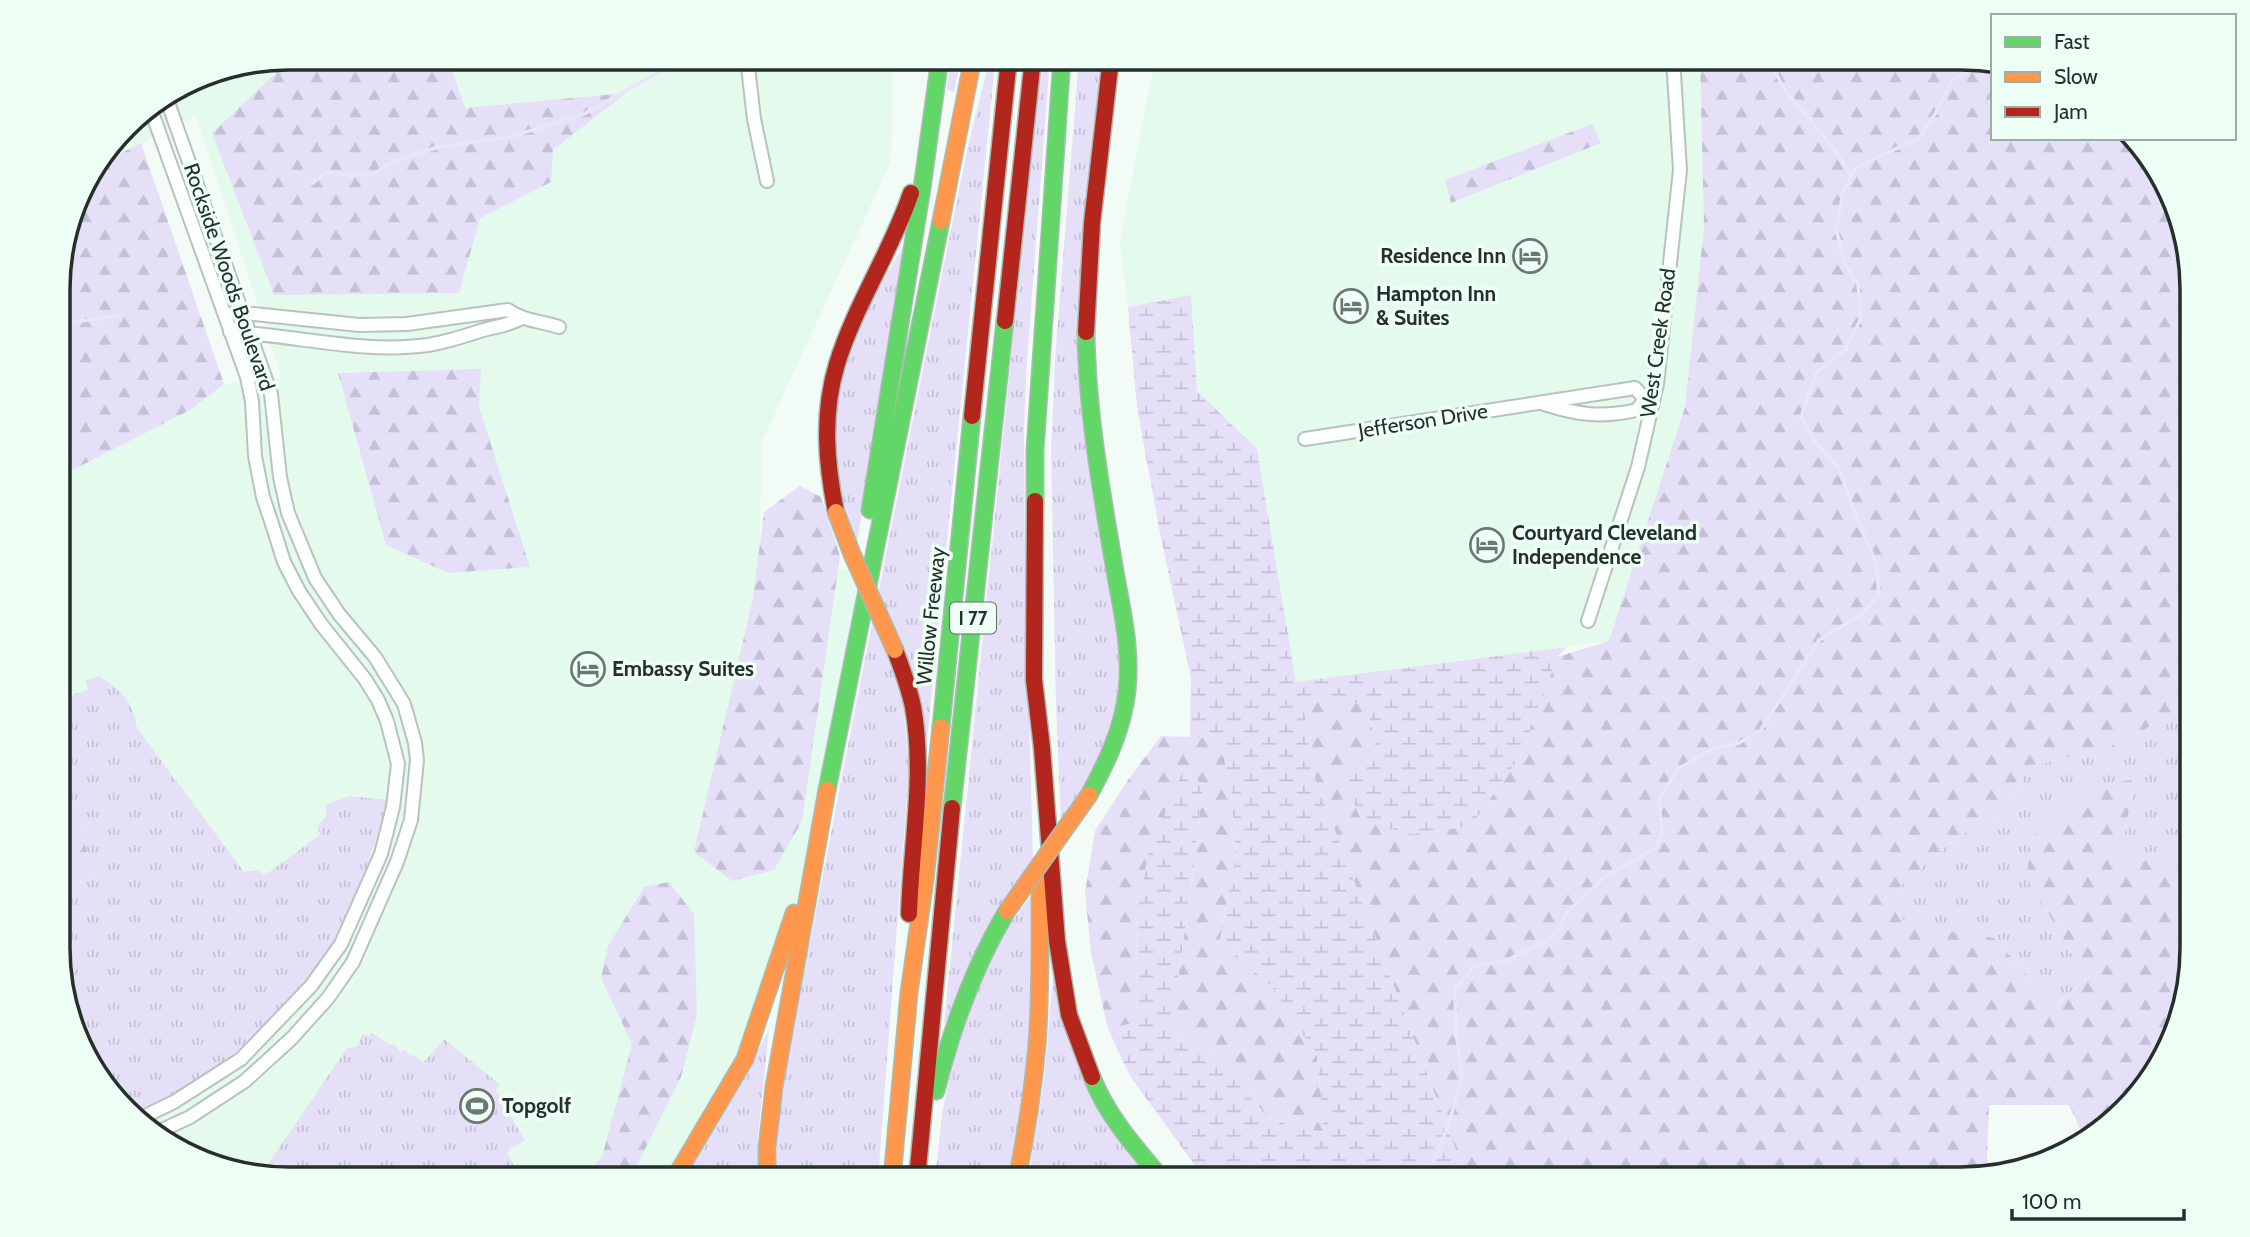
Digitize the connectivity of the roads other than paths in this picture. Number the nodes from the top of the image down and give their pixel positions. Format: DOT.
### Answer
graph roads {
  1 [pos="748,70"];
  2 [pos="938,70"];
  3 [pos="971,70"];
  4 [pos="1008,70"];
  5 [pos="1032,70"];
  6 [pos="1061,70"];
  7 [pos="1066,70"];
  8 [pos="1110,70"];
  9 [pos="1675,70"];
  10 [pos="169,106"];
  11 [pos="154,117"];
  12 [pos="930,120"];
  13 [pos="1057,125"];
  14 [pos="767,180"];
  15 [pos="242,312"];
  16 [pos="224,313"];
  17 [pos="520,319"];
  18 [pos="439,320"];
  19 [pos="559,327"];
  20 [pos="230,332"];
  21 [pos="249,333"];
  22 [pos="444,342"];
  23 [pos="1649,398"];
  24 [pos="1540,403"];
  25 [pos="1305,439"];
  26 [pos="1588,621"];
  27 [pos="856,634"];
  28 [pos="1042,748"];
  29 [pos="383,843"];
  30 [pos="402,849"];
  31 [pos="814,851"];
  32 [pos="909,993"];
  33 [pos="148,1115"];
  34 [pos="166,1128"];
  35 [pos="681,1167"];
  36 [pos="767,1167"];
  37 [pos="893,1167"];
  38 [pos="919,1167"];
  39 [pos="921,1167"];
  40 [pos="1019,1167"];
  41 [pos="1152,1167"];
  1 -- 14 [label="street"];
  2 -- 12 [label="highway"];
  3 -- 27 [label="highway"];
  4 -- 32 [label="highway, Willow Freeway / I 77"];
  5 -- 38 [label="highway, Willow Freeway / I 77"];
  6 -- 13 [label="highway"];
  7 -- 13 [label="highway"];
  8 -- 39 [label="highway, bridge"];
  9 -- 23 [label="street, West Creek Road"];
  10 -- 15 [label="street, Rockside Woods Boulevard"];
  11 -- 16 [label="street, Rockside Woods Boulevard"];
  12 -- 27 [label="highway"];
  12 -- 32 [label="highway, bridge"];
  13 -- 28 [label="highway"];
  15 -- 16 [label="street"];
  15 -- 18 [label="street"];
  15 -- 21 [label="street, Rockside Woods Boulevard"];
  16 -- 20 [label="street, Rockside Woods Boulevard"];
  17 -- 18 [label="street"];
  17 -- 19 [label="street"];
  17 -- 22 [label="street"];
  18 -- 22 [label="street"];
  20 -- 21 [label="street"];
  20 -- 29 [label="street, Rockside Woods Boulevard"];
  21 -- 22 [label="street"];
  21 -- 30 [label="street, Rockside Woods Boulevard"];
  23 -- 24 [label="street, Jefferson Drive"];
  23 -- 24 [label="street, Jefferson Drive"];
  23 -- 26 [label="street, West Creek Road"];
  24 -- 25 [label="street, Jefferson Drive"];
  27 -- 31 [label="highway"];
  28 -- 40 [label="highway"];
  28 -- 41 [label="highway"];
  29 -- 30 [label="street"];
  29 -- 33 [label="street"];
  30 -- 34 [label="street, Rockside Woods Boulevard"];
  31 -- 35 [label="highway"];
  31 -- 36 [label="highway"];
  32 -- 37 [label="highway, Willow Freeway / I 77"];
}
